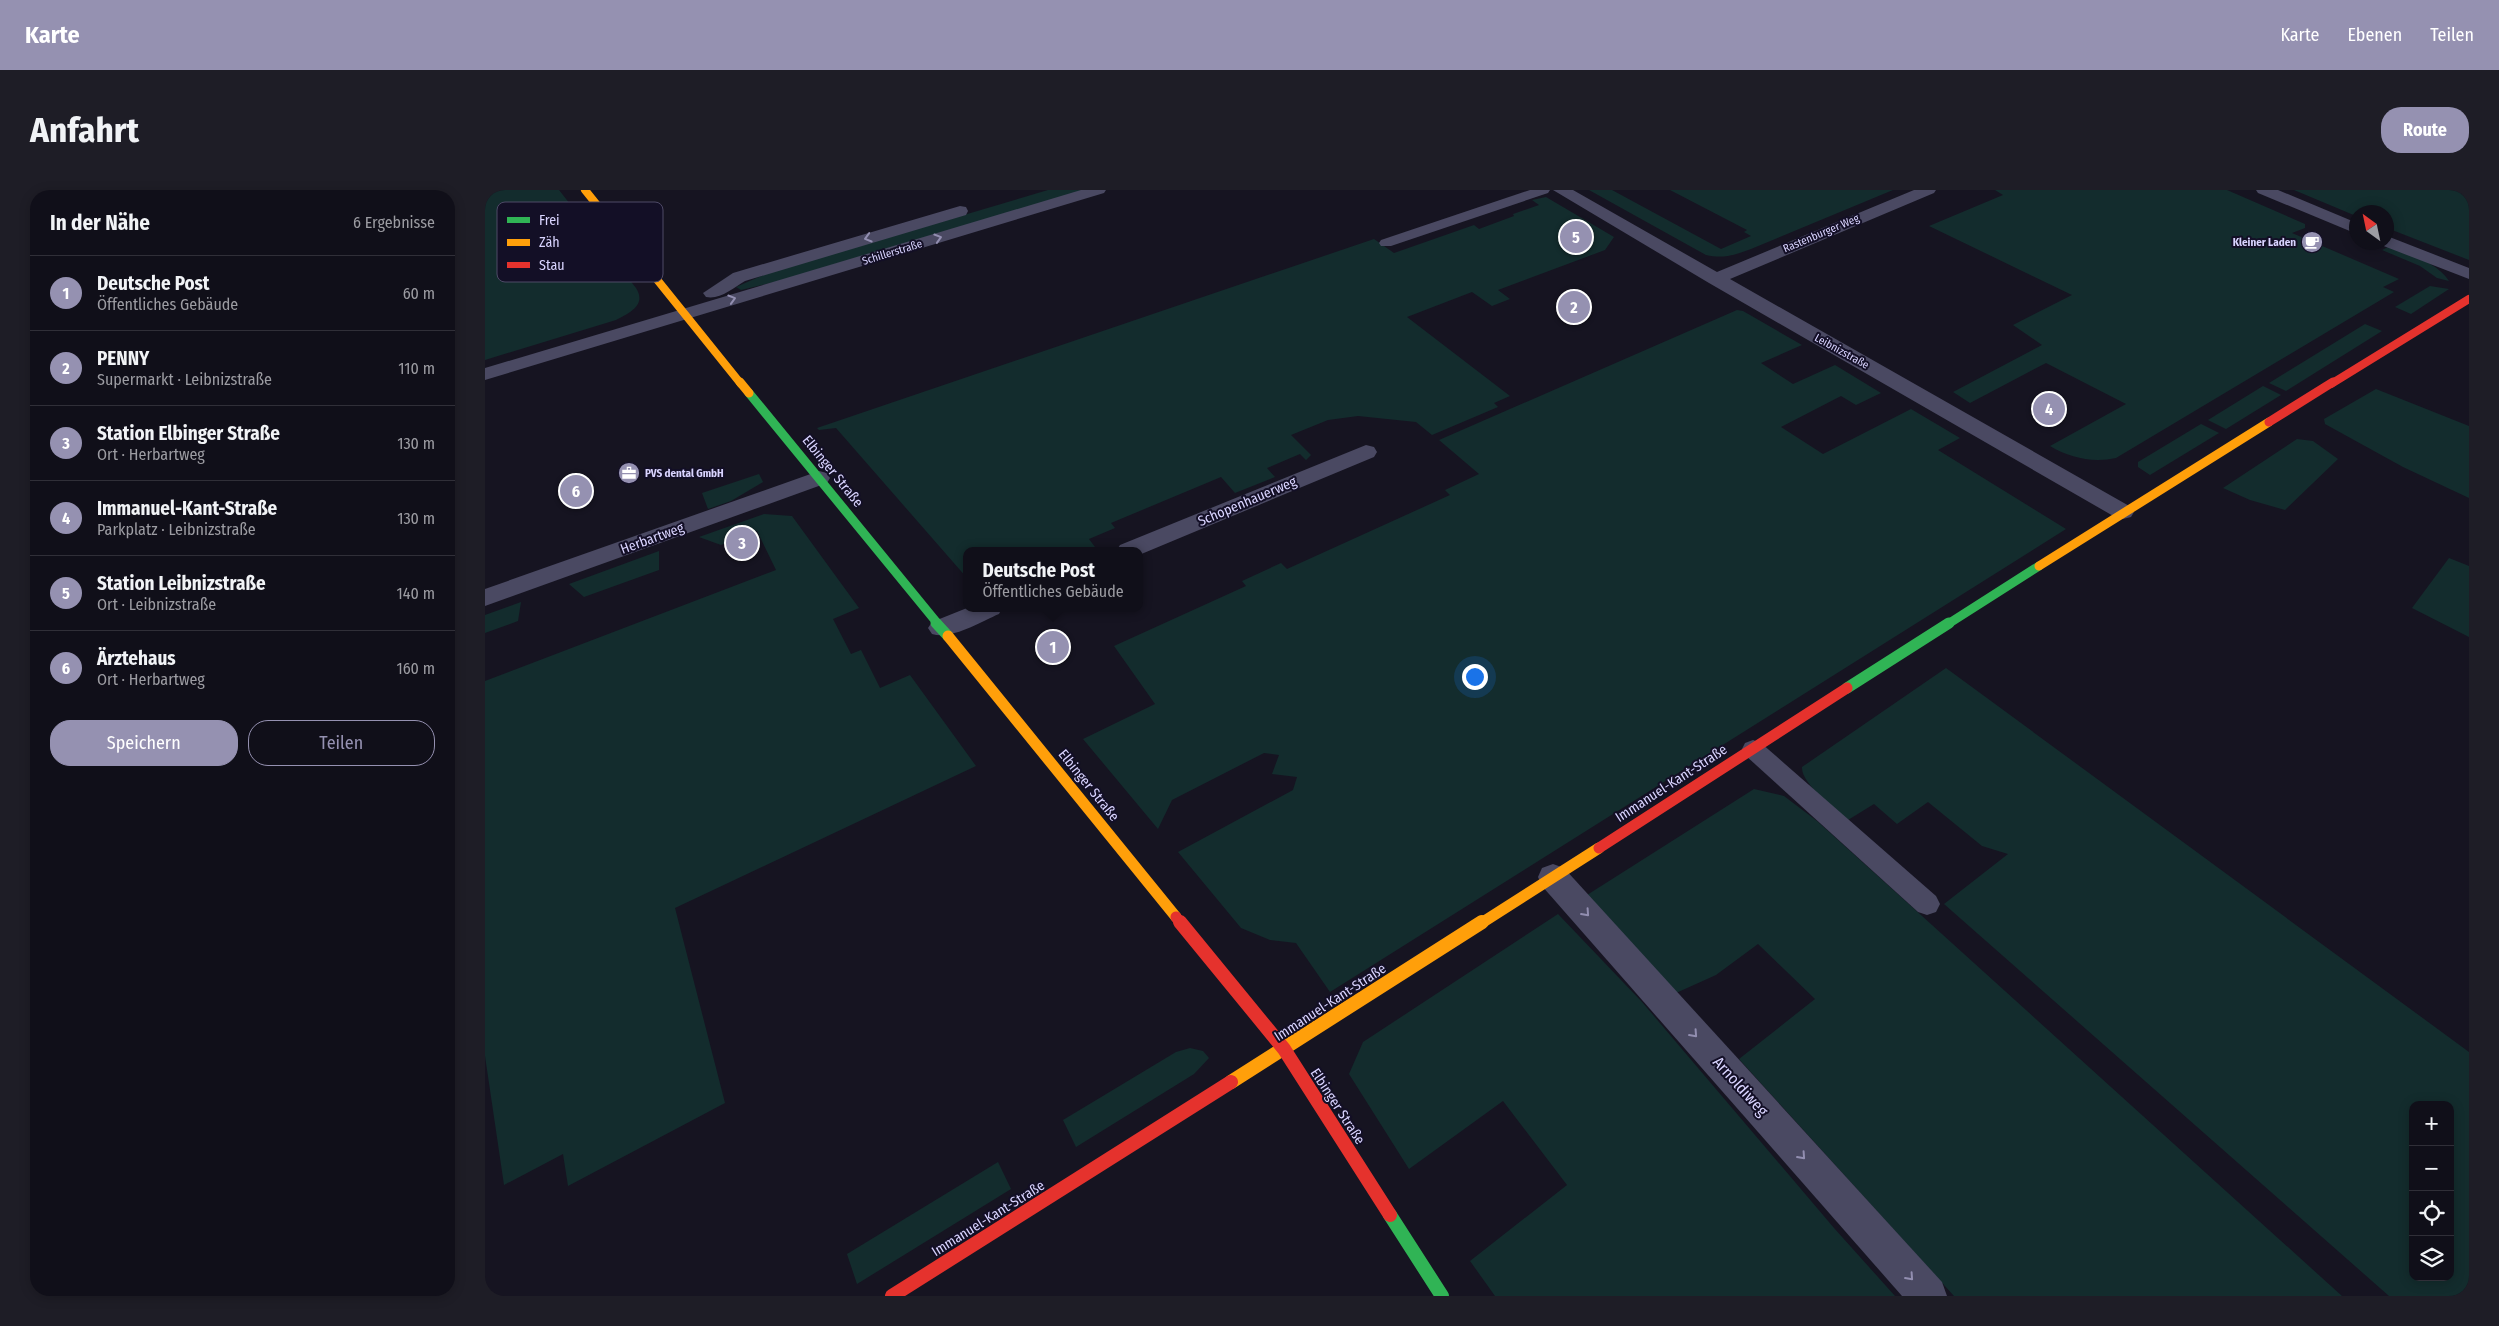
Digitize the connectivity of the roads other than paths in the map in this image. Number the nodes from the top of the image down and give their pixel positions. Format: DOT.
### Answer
graph roads {
  1 [pos="585,190"];
  2 [pos="1098,190"];
  3 [pos="1543,190"];
  4 [pos="1561,190"];
  5 [pos="1928,190"];
  6 [pos="2265,190"];
  7 [pos="595,202"];
  8 [pos="979,206"];
  9 [pos="2349,226"];
  10 [pos="1386,243"];
  11 [pos="2394,244"];
  12 [pos="2469,274"];
  13 [pos="1715,279"];
  14 [pos="660,282"];
  15 [pos="2469,299"];
  16 [pos="685,313"];
  17 [pos="485,374"];
  18 [pos="1366,452"];
  19 [pos="819,478"];
  20 [pos="2123,512"];
  21 [pos="1138,547"];
  22 [pos="485,598"];
  23 [pos="979,612"];
  24 [pos="941,628"];
  25 [pos="1753,749"];
  26 [pos="1553,877"];
  27 [pos="1927,904"];
  28 [pos="1284,1049"];
  29 [pos="891,1296"];
  30 [pos="1442,1296"];
  31 [pos="1928,1296"];
  1 -- 7 [label="street, Elbinger Straße"];
  16 -- 2 [label="street, Schillerstraße, one-way"];
  3 -- 10 [label="lane"];
  4 -- 13 [label="street, Leibnizstraße"];
  5 -- 13 [label="street, Rastenburger Weg"];
  6 -- 9 [label="street"];
  8 -- 16 [label="street, Schillerstraße, one-way"];
  11 -- 12 [label="street"];
  13 -- 20 [label="street, Leibnizstraße"];
  14 -- 16 [label="street, Elbinger Straße"];
  15 -- 20 [label="street, Immanuel-Kant-Straße"];
  16 -- 17 [label="street, Schillerstraße"];
  16 -- 19 [label="street, Elbinger Straße"];
  18 -- 21 [label="street, Schopenhauerweg"];
  19 -- 22 [label="street, Herbartweg"];
  19 -- 24 [label="street, Elbinger Straße"];
  20 -- 25 [label="street, Immanuel-Kant-Straße"];
  23 -- 24 [label="street"];
  24 -- 28 [label="street, Elbinger Straße"];
  25 -- 26 [label="street, Immanuel-Kant-Straße"];
  25 -- 27 [label="lane"];
  26 -- 28 [label="street, Immanuel-Kant-Straße"];
  26 -- 31 [label="street, Arnoldiweg, one-way"];
  28 -- 29 [label="street, Immanuel-Kant-Straße"];
  28 -- 30 [label="street, Elbinger Straße"];
}
